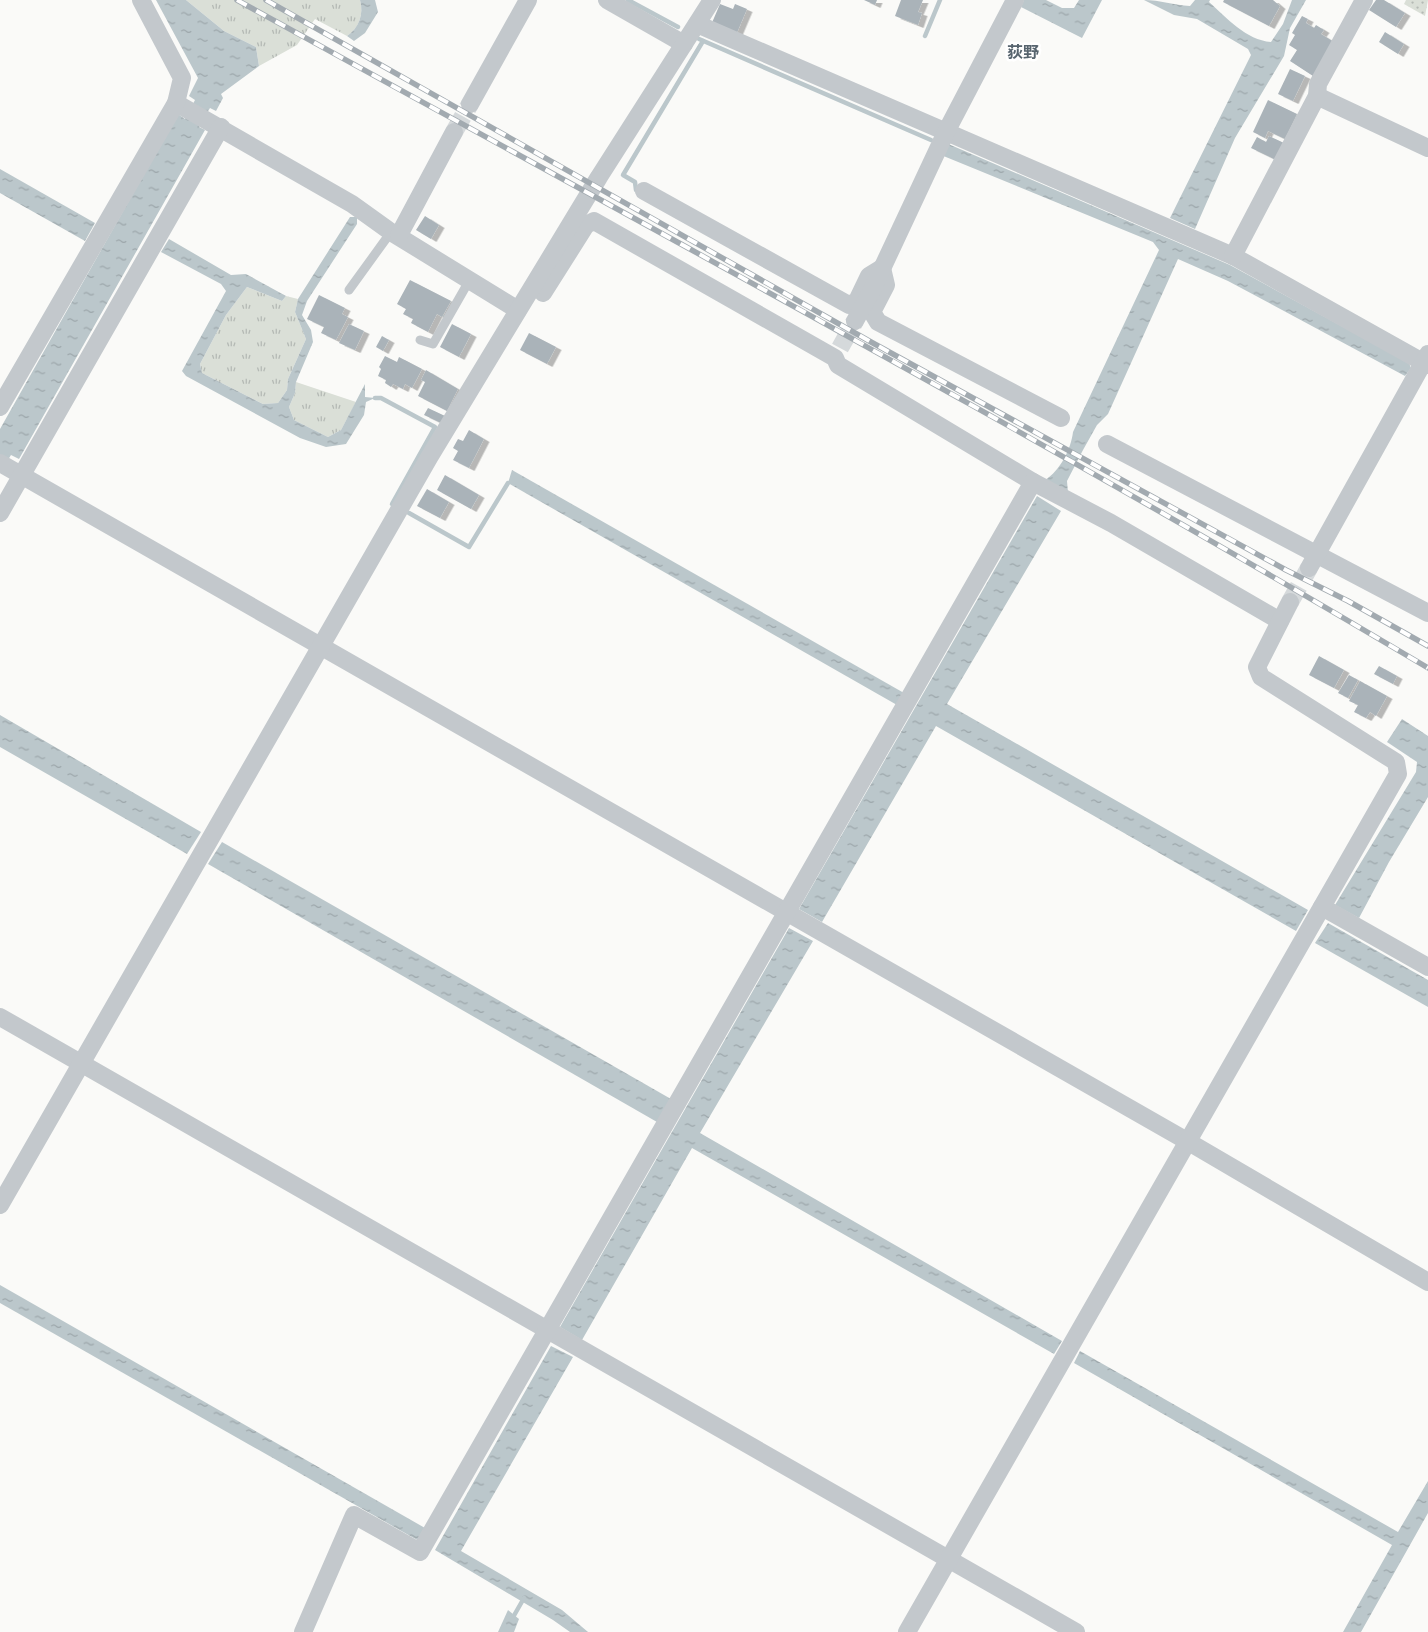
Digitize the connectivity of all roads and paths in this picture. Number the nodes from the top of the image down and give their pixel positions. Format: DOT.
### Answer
graph roads {
  1 [pos="141,0"];
  2 [pos="528,0"];
  3 [pos="607,0"];
  4 [pos="712,0"];
  5 [pos="1364,0"];
  6 [pos="1012,1"];
  7 [pos="697,24"];
  8 [pos="684,44"];
  9 [pos="1317,96"];
  10 [pos="470,104"];
  11 [pos="181,105"];
  12 [pos="215,124"];
  13 [pos="454,132"];
  14 [pos="946,132"];
  15 [pos="1428,148"];
  16 [pos="644,191"];
  17 [pos="395,234"];
  18 [pos="1233,256"];
  19 [pos="882,268"];
  20 [pos="469,281"];
  21 [pos="349,290"];
  22 [pos="527,295"];
  23 [pos="518,310"];
  24 [pos="855,321"];
  25 [pos="420,340"];
  26 [pos="1422,367"];
  27 [pos="0,407"];
  28 [pos="1061,418"];
  29 [pos="1107,444"];
  30 [pos="10,469"];
  31 [pos="1046,490"];
  32 [pos="0,514"];
  33 [pos="1313,562"];
  34 [pos="1290,602"];
  35 [pos="1428,613"];
  36 [pos="1280,621"];
  37 [pos="322,647"];
  38 [pos="786,914"];
  39 [pos="1314,921"];
  40 [pos="1428,967"];
  41 [pos="0,1017"];
  42 [pos="82,1063"];
  43 [pos="1187,1141"];
  44 [pos="0,1205"];
  45 [pos="1428,1282"];
  46 [pos="560,1338"];
  47 [pos="949,1559"];
  48 [pos="303,1632"];
  49 [pos="907,1632"];
  50 [pos="1076,1632"];
  1 -- 11 [label="street"];
  2 -- 10 [label="street"];
  3 -- 8 [label="street"];
  4 -- 7 [label="street"];
  5 -- 9 [label="street"];
  6 -- 14 [label="street"];
  7 -- 8 [label="street"];
  7 -- 14 [label="street"];
  8 -- 22 [label="street"];
  9 -- 15 [label="street"];
  9 -- 18 [label="street"];
  11 -- 12 [label="street"];
  11 -- 27 [label="street"];
  12 -- 17 [label="street"];
  12 -- 30 [label="street"];
  13 -- 17 [label="street"];
  14 -- 18 [label="street"];
  14 -- 19 [label="street"];
  16 -- 19 [label="street"];
  17 -- 20 [label="street"];
  17 -- 21 [label="lane"];
  18 -- 26 [label="street"];
  19 -- 24 [label="street"];
  19 -- 28 [label="street"];
  20 -- 23 [label="street"];
  20 -- 25 [label="lane"];
  22 -- 23 [label="street"];
  22 -- 31 [label="street"];
  23 -- 37 [label="street"];
  26 -- 33 [label="street"];
  29 -- 33 [label="street"];
  30 -- 32 [label="street"];
  30 -- 37 [label="street"];
  31 -- 36 [label="street"];
  31 -- 38 [label="street"];
  33 -- 35 [label="street"];
  34 -- 36 [label="street"];
  36 -- 39 [label="street"];
  37 -- 38 [label="street"];
  37 -- 42 [label="street"];
  38 -- 43 [label="street"];
  38 -- 46 [label="street"];
  39 -- 40 [label="street"];
  39 -- 43 [label="street"];
  41 -- 42 [label="street"];
  42 -- 44 [label="street"];
  42 -- 46 [label="street"];
  43 -- 45 [label="street"];
  43 -- 47 [label="street"];
  46 -- 47 [label="street"];
  46 -- 48 [label="street"];
  47 -- 49 [label="street"];
  47 -- 50 [label="street"];
}
